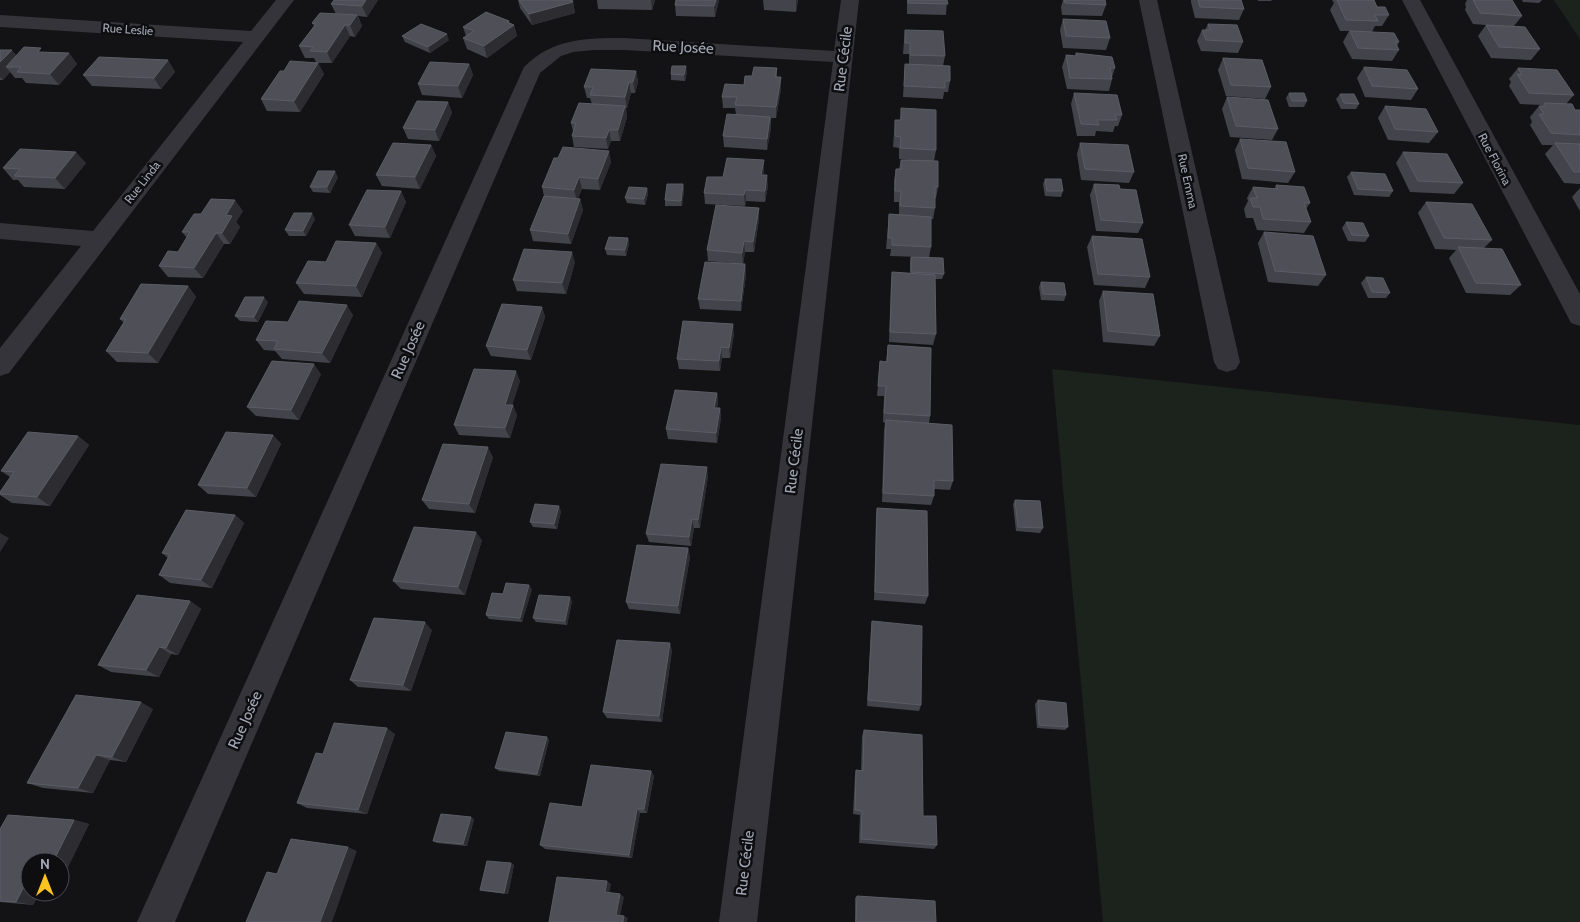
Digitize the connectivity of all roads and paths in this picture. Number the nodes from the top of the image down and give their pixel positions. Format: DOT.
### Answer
graph roads {
  1 [pos="286,0"];
  2 [pos="850,0"];
  3 [pos="1148,0"];
  4 [pos="1410,0"];
  5 [pos="0,21"];
  6 [pos="256,37"];
  7 [pos="843,57"];
  8 [pos="0,231"];
  9 [pos="98,239"];
  10 [pos="1580,317"];
  11 [pos="1227,362"];
  12 [pos="0,366"];
  13 [pos="156,922"];
  14 [pos="738,922"];
  1 -- 6 [label="street, Rue Linda"];
  2 -- 7 [label="street, Rue Cécile"];
  3 -- 11 [label="street, Rue Emma"];
  4 -- 10 [label="street, Rue Florina"];
  5 -- 6 [label="street, Rue Leslie"];
  6 -- 9 [label="street, Rue Linda"];
  7 -- 13 [label="street, Rue Josée"];
  7 -- 14 [label="street, Rue Cécile"];
  8 -- 9 [label="street"];
  9 -- 12 [label="street, Rue Linda"];
}
